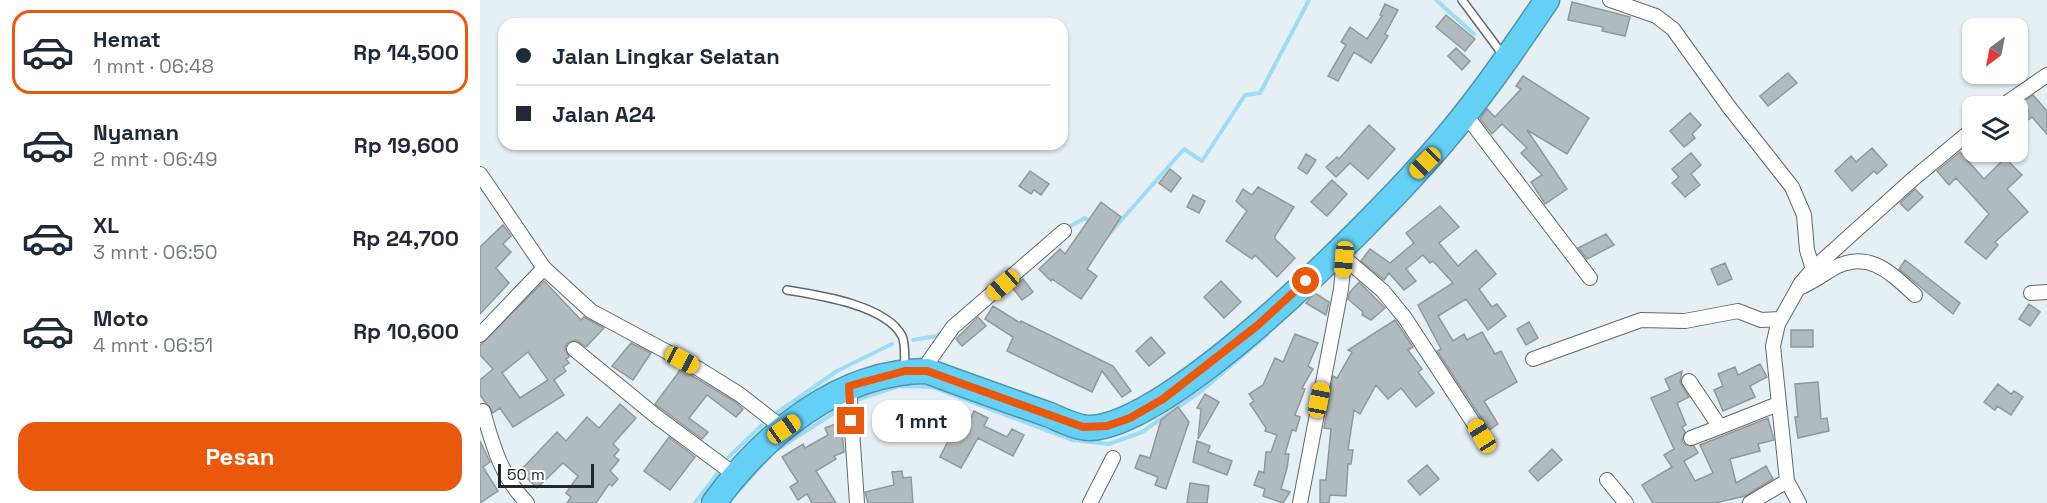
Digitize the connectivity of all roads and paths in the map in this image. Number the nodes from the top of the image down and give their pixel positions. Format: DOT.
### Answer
graph roads {
  1 [pos="1462,0"];
  2 [pos="1547,0"];
  3 [pos="1610,0"];
  4 [pos="1506,60"];
  5 [pos="2047,75"];
  6 [pos="2017,96"];
  7 [pos="1465,114"];
  8 [pos="1962,138"];
  9 [pos="480,174"];
  10 [pos="1064,231"];
  11 [pos="1341,255"];
  12 [pos="544,268"];
  13 [pos="1813,269"];
  14 [pos="1590,278"];
  15 [pos="1799,288"];
  16 [pos="787,290"];
  17 [pos="2047,292"];
  18 [pos="2031,293"];
  19 [pos="1915,295"];
  20 [pos="1781,319"];
  21 [pos="480,335"];
  22 [pos="574,349"];
  23 [pos="1533,359"];
  24 [pos="916,371"];
  25 [pos="1689,381"];
  26 [pos="849,386"];
  27 [pos="1778,404"];
  28 [pos="483,411"];
  29 [pos="1720,427"];
  30 [pos="784,429"];
  31 [pos="1482,436"];
  32 [pos="1692,438"];
  33 [pos="1113,458"];
  34 [pos="734,474"];
  35 [pos="1607,480"];
  36 [pos="1787,481"];
  37 [pos="527,503"];
  38 [pos="714,503"];
  39 [pos="857,503"];
  40 [pos="1090,503"];
  41 [pos="1300,503"];
  42 [pos="1626,503"];
  43 [pos="1750,503"];
  44 [pos="1799,503"];
  1 -- 4 [label="lane"];
  2 -- 4 [label="highway"];
  3 -- 13 [label="street"];
  4 -- 7 [label="highway"];
  5 -- 6 [label="street"];
  7 -- 11 [label="highway"];
  7 -- 14 [label="street"];
  8 -- 13 [label="street"];
  9 -- 12 [label="street"];
  10 -- 24 [label="street"];
  11 -- 24 [label="highway"];
  11 -- 31 [label="street"];
  11 -- 41 [label="street"];
  12 -- 21 [label="street"];
  12 -- 30 [label="street"];
  13 -- 15 [label="street"];
  15 -- 19 [label="street"];
  15 -- 20 [label="street"];
  16 -- 24 [label="lane"];
  17 -- 18 [label="street"];
  20 -- 23 [label="street"];
  20 -- 27 [label="street"];
  22 -- 34 [label="street"];
  24 -- 26 [label="highway"];
  25 -- 29 [label="street"];
  26 -- 30 [label="highway"];
  26 -- 39 [label="street"];
  27 -- 29 [label="street"];
  27 -- 36 [label="street"];
  28 -- 37 [label="street"];
  29 -- 32 [label="street"];
  30 -- 34 [label="highway"];
  33 -- 40 [label="street"];
  34 -- 38 [label="highway"];
  35 -- 42 [label="street"];
  36 -- 43 [label="street"];
  36 -- 44 [label="street"];
}
